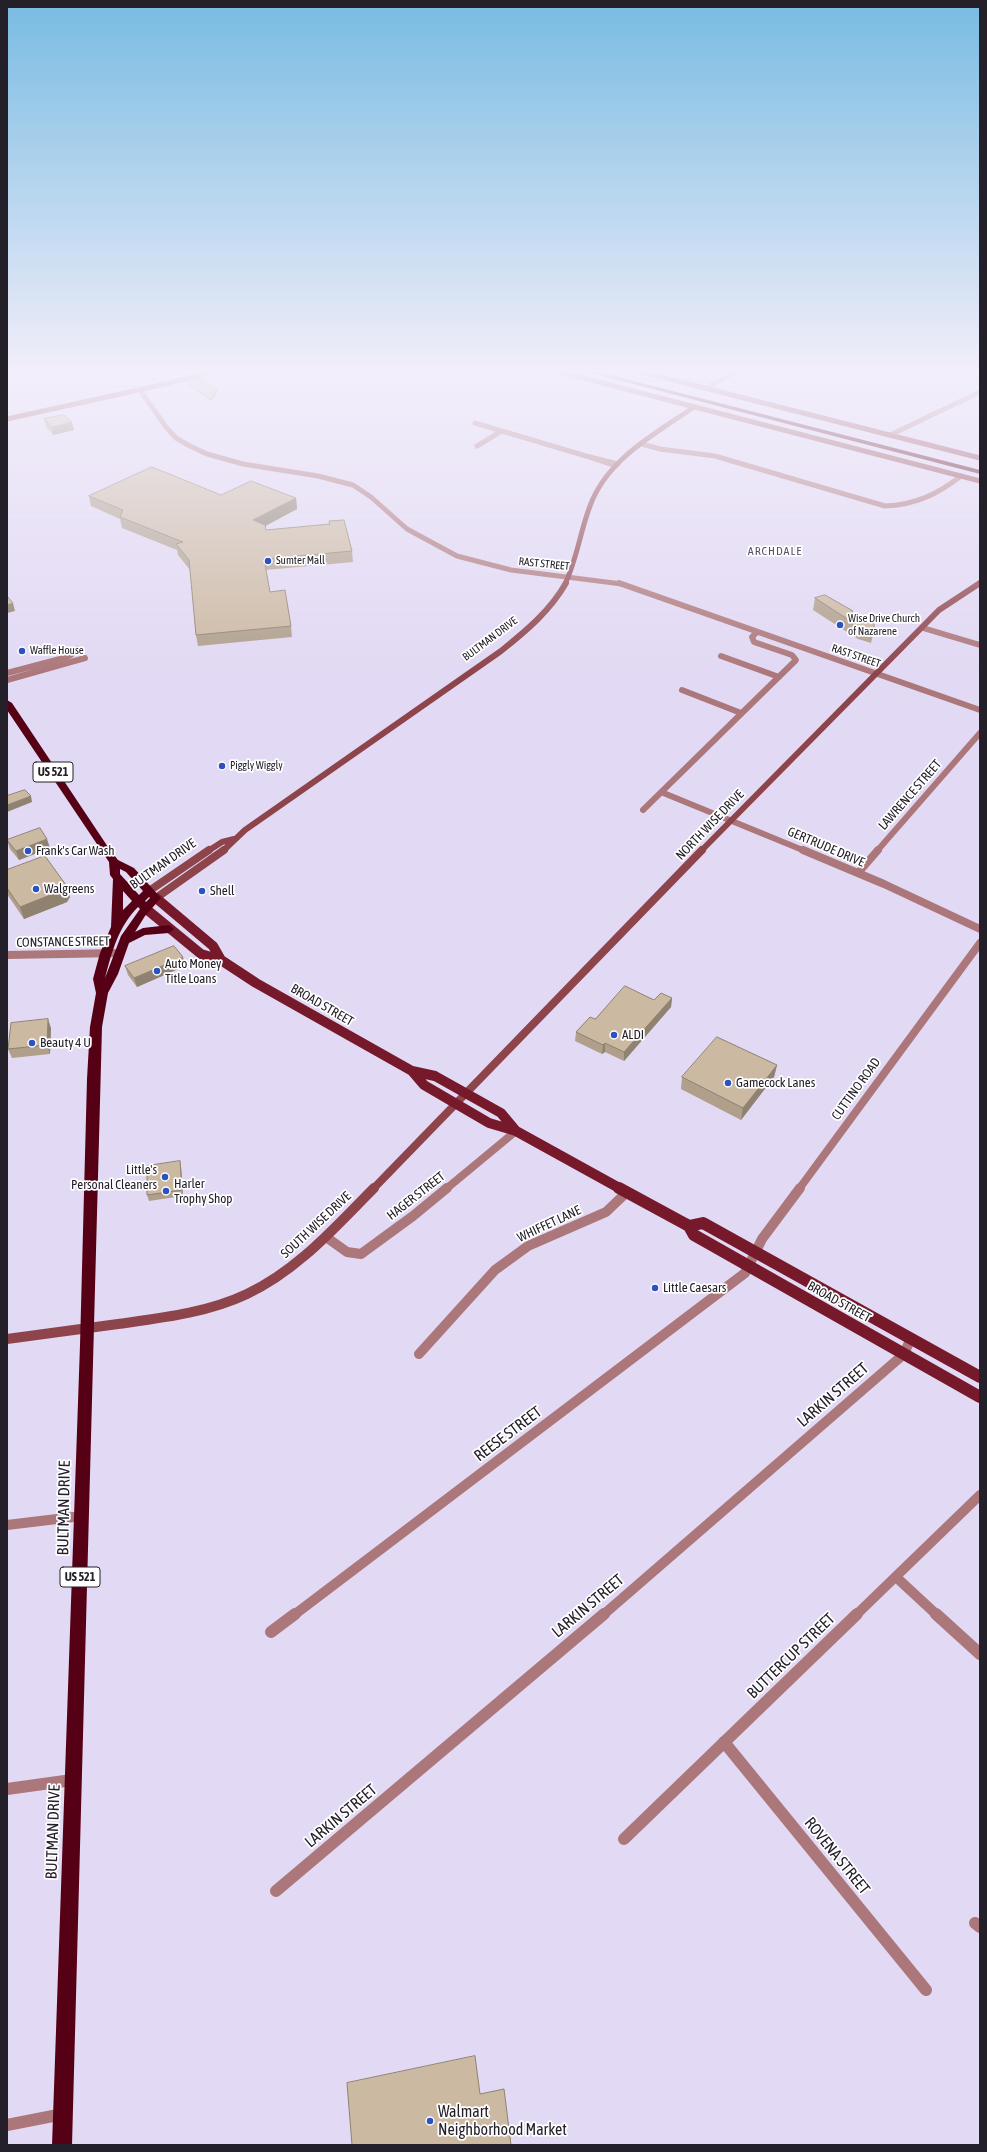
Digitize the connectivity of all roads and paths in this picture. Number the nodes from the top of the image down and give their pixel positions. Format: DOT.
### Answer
graph roads {
  1 [pos="293,472"];
  2 [pos="611,472"];
  3 [pos="771,472"];
  4 [pos="947,472"];
  5 [pos="961,476"];
  6 [pos="980,481"];
  7 [pos="569,576"];
  8 [pos="980,583"];
  9 [pos="923,628"];
  10 [pos="757,632"];
  11 [pos="980,645"];
  12 [pos="77,649"];
  13 [pos="722,656"];
  14 [pos="85,658"];
  15 [pos="7,673"];
  16 [pos="877,674"];
  17 [pos="779,677"];
  18 [pos="7,680"];
  19 [pos="682,690"];
  20 [pos="7,703"];
  21 [pos="980,710"];
  22 [pos="741,713"];
  23 [pos="980,733"];
  24 [pos="661,792"];
  25 [pos="643,810"];
  26 [pos="731,820"];
  27 [pos="114,862"];
  28 [pos="858,873"];
  29 [pos="118,878"];
  30 [pos="153,894"];
  31 [pos="142,904"];
  32 [pos="116,928"];
  33 [pos="169,929"];
  34 [pos="980,929"];
  35 [pos="124,942"];
  36 [pos="980,943"];
  37 [pos="106,953"];
  38 [pos="120,953"];
  39 [pos="7,955"];
  40 [pos="221,960"];
  41 [pos="102,993"];
  42 [pos="412,1071"];
  43 [pos="467,1094"];
  44 [pos="457,1104"];
  45 [pos="516,1131"];
  46 [pos="627,1192"];
  47 [pos="689,1226"];
  48 [pos="326,1237"];
  49 [pos="756,1252"];
  50 [pos="749,1266"];
  51 [pos="87,1329"];
  52 [pos="911,1338"];
  53 [pos="7,1339"];
  54 [pos="419,1354"];
  55 [pos="904,1354"];
  56 [pos="980,1377"];
  57 [pos="980,1397"];
  58 [pos="980,1495"];
  59 [pos="82,1516"];
  60 [pos="7,1525"];
  61 [pos="896,1577"];
  62 [pos="271,1632"];
  63 [pos="980,1654"];
  64 [pos="724,1742"];
  65 [pos="72,1780"];
  66 [pos="7,1790"];
  67 [pos="624,1839"];
  68 [pos="276,1890"];
  69 [pos="926,1990"];
  70 [pos="63,2114"];
  71 [pos="7,2125"];
  72 [pos="62,2145"];
  1 -- 7 [label="street, RAST STREET"];
  2 -- 7 [label="street, BULTMAN DRIVE"];
  3 -- 5 [label="street"];
  4 -- 5 [label="street"];
  5 -- 6 [label="street"];
  7 -- 10 [label="street, RAST STREET"];
  7 -- 30 [label="street, BULTMAN DRIVE"];
  8 -- 9 [label="street, NORTH WISE DRIVE"];
  9 -- 11 [label="street"];
  9 -- 16 [label="street, NORTH WISE DRIVE"];
  10 -- 16 [label="street, RAST STREET"];
  10 -- 17 [label="street"];
  12 -- 15 [label="street"];
  13 -- 17 [label="street"];
  14 -- 18 [label="street"];
  16 -- 21 [label="street, RAST STREET"];
  16 -- 26 [label="street, NORTH WISE DRIVE"];
  17 -- 22 [label="street"];
  19 -- 22 [label="street"];
  20 -- 27 [label="highway, BROAD STREET / US 521"];
  22 -- 24 [label="street"];
  23 -- 28 [label="street, LAWRENCE STREET"];
  24 -- 25 [label="street"];
  24 -- 26 [label="street, GERTRUDE DRIVE"];
  26 -- 28 [label="street, GERTRUDE DRIVE"];
  26 -- 43 [label="street, NORTH WISE DRIVE"];
  27 -- 29 [label="highway, BROAD STREET / US 521"];
  27 -- 30 [label="highway, BROAD STREET / US 521"];
  28 -- 34 [label="street, GERTRUDE DRIVE"];
  29 -- 31 [label="highway, BROAD STREET"];
  29 -- 32 [label="highway, US 521"];
  30 -- 31 [label="highway, BULTMAN DRIVE / US 521"];
  30 -- 40 [label="main road, BROAD STREET"];
  31 -- 32 [label="highway, BULTMAN DRIVE"];
  31 -- 33 [label="main road, BROAD STREET"];
  31 -- 35 [label="highway, BULTMAN DRIVE / US 521"];
  32 -- 37 [label="highway, BULTMAN DRIVE / US 521"];
  33 -- 35 [label="highway"];
  33 -- 40 [label="main road, BROAD STREET"];
  35 -- 38 [label="highway, BULTMAN DRIVE / US 521"];
  36 -- 49 [label="street, CUTTINO ROAD"];
  37 -- 38 [label="street, CONSTANCE STREET"];
  37 -- 39 [label="street, CONSTANCE STREET"];
  37 -- 41 [label="highway, BULTMAN DRIVE / US 521"];
  38 -- 41 [label="highway, BULTMAN DRIVE / US 521"];
  40 -- 42 [label="main road, BROAD STREET"];
  41 -- 51 [label="highway, BULTMAN DRIVE / US 521"];
  42 -- 43 [label="main road, BROAD STREET"];
  42 -- 44 [label="main road, BROAD STREET"];
  43 -- 44 [label="street, SOUTH WISE DRIVE"];
  43 -- 45 [label="main road, BROAD STREET"];
  44 -- 45 [label="main road, BROAD STREET"];
  44 -- 48 [label="street, SOUTH WISE DRIVE"];
  45 -- 46 [label="main road, BROAD STREET"];
  45 -- 48 [label="street, HAGER STREET"];
  46 -- 47 [label="main road, BROAD STREET"];
  46 -- 54 [label="street, WHIFFET LANE"];
  47 -- 49 [label="main road, BROAD STREET"];
  47 -- 50 [label="main road, BROAD STREET"];
  48 -- 51 [label="street, SOUTH WISE DRIVE"];
  49 -- 50 [label="street, REESE STREET"];
  49 -- 52 [label="main road, BROAD STREET"];
  50 -- 55 [label="main road, BROAD STREET"];
  50 -- 62 [label="street, REESE STREET"];
  51 -- 53 [label="street, SOUTH WISE DRIVE"];
  51 -- 59 [label="highway, BULTMAN DRIVE / US 521"];
  52 -- 55 [label="street, LARKIN STREET"];
  52 -- 56 [label="main road, BROAD STREET"];
  55 -- 57 [label="main road, BROAD STREET"];
  55 -- 68 [label="street, LARKIN STREET"];
  58 -- 61 [label="street, BUTTERCUP STREET"];
  59 -- 60 [label="street"];
  59 -- 65 [label="highway, BULTMAN DRIVE / US 521"];
  61 -- 63 [label="street"];
  61 -- 64 [label="street, BUTTERCUP STREET"];
  64 -- 67 [label="street, BUTTERCUP STREET"];
  64 -- 69 [label="street, ROVENA STREET"];
  65 -- 66 [label="street"];
  65 -- 70 [label="highway, BULTMAN DRIVE / US 521"];
  70 -- 71 [label="street"];
  70 -- 72 [label="highway, BULTMAN DRIVE / US 521"];
}
